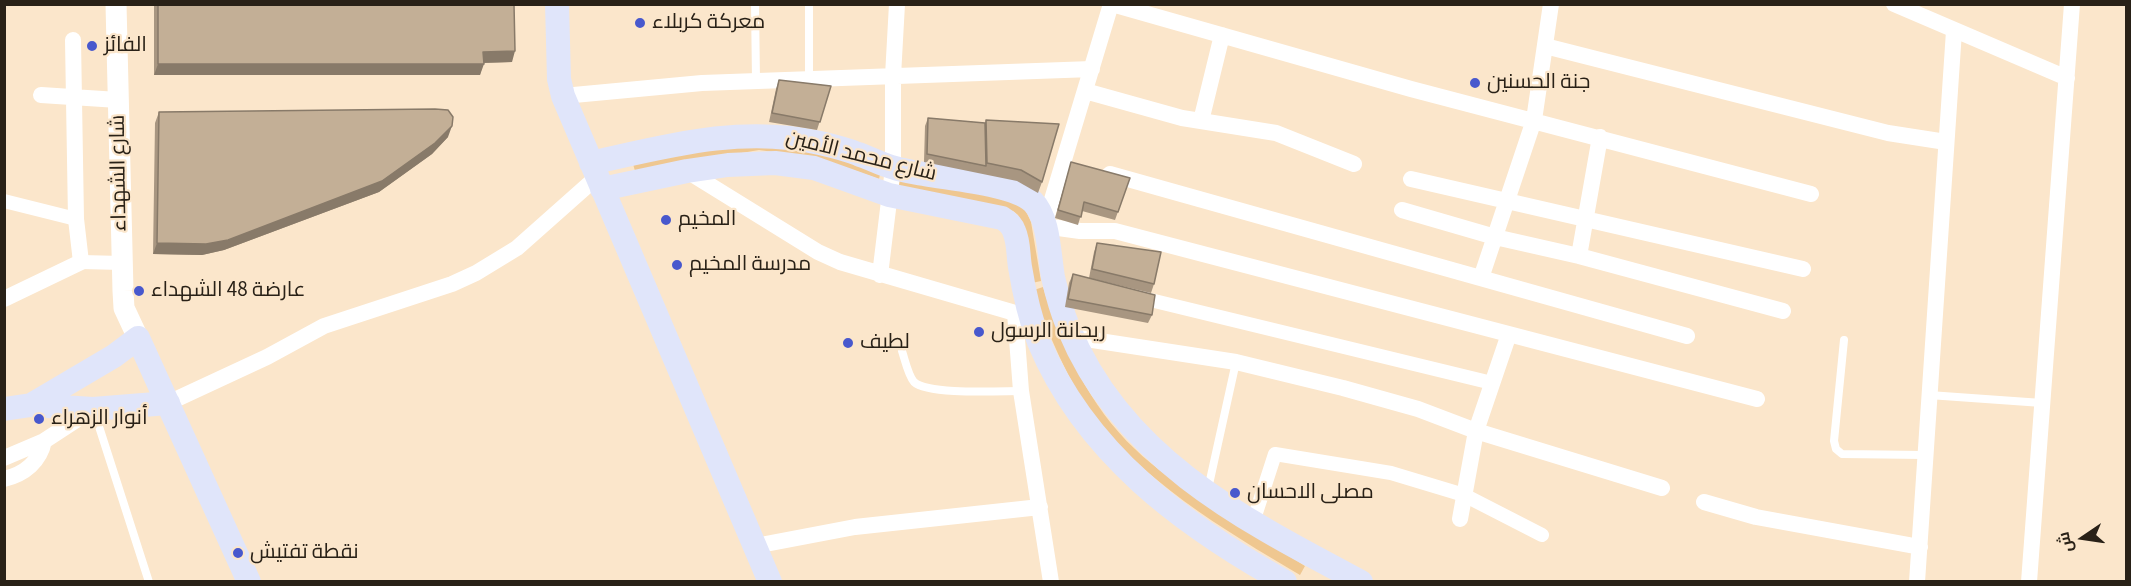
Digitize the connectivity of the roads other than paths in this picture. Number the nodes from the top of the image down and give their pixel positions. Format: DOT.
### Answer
graph roads {
  1 [pos="116,4"];
  2 [pos="557,4"];
  3 [pos="755,4"];
  4 [pos="809,4"];
  5 [pos="897,4"];
  6 [pos="1112,4"];
  7 [pos="1551,4"];
  8 [pos="1894,4"];
  9 [pos="2072,4"];
  10 [pos="1954,31"];
  11 [pos="1222,35"];
  12 [pos="73,40"];
  13 [pos="1545,46"];
  14 [pos="1092,69"];
  15 [pos="893,76"];
  16 [pos="2067,78"];
  17 [pos="809,79"];
  18 [pos="756,81"];
  19 [pos="1085,91"];
  20 [pos="41,95"];
  21 [pos="563,96"];
  22 [pos="73,97"];
  23 [pos="118,100"];
  24 [pos="1534,120"];
  25 [pos="1201,121"];
  26 [pos="1600,137"];
  27 [pos="1946,142"];
  28 [pos="1354,164"];
  29 [pos="893,168"];
  30 [pos="1096,170"];
  31 [pos="687,171"];
  32 [pos="597,176"];
  33 [pos="1411,179"];
  34 [pos="1811,194"];
  35 [pos="889,195"];
  36 [pos="4,201"];
  37 [pos="1507,201"];
  38 [pos="1402,210"];
  39 [pos="76,219"];
  40 [pos="1585,220"];
  41 [pos="1044,226"];
  42 [pos="1495,237"];
  43 [pos="1579,256"];
  44 [pos="81,262"];
  45 [pos="122,263"];
  46 [pos="1803,269"];
  47 [pos="880,275"];
  48 [pos="1481,278"];
  49 [pos="1121,292"];
  50 [pos="4,298"];
  51 [pos="1783,311"];
  52 [pos="1023,315"];
  53 [pos="1509,334"];
  54 [pos="1687,336"];
  55 [pos="1073,337"];
  56 [pos="138,338"];
  57 [pos="1844,340"];
  58 [pos="902,351"];
  59 [pos="1236,362"];
  60 [pos="1492,383"];
  61 [pos="1021,391"];
  62 [pos="1928,395"];
  63 [pos="1757,399"];
  64 [pos="168,403"];
  65 [pos="2042,403"];
  66 [pos="31,405"];
  67 [pos="4,409"];
  68 [pos="93,410"];
  69 [pos="1476,431"];
  70 [pos="44,441"];
  71 [pos="1924,455"];
  72 [pos="4,458"];
  73 [pos="4,479"];
  74 [pos="1662,488"];
  75 [pos="1208,492"];
  76 [pos="1464,495"];
  77 [pos="1704,502"];
  78 [pos="1040,507"];
  79 [pos="1460,519"];
  80 [pos="1253,522"];
  81 [pos="1542,535"];
  82 [pos="755,546"];
  83 [pos="1920,547"];
  84 [pos="149,582"];
  85 [pos="249,582"];
  86 [pos="770,582"];
  87 [pos="1051,582"];
  88 [pos="1286,582"];
  89 [pos="1361,582"];
  90 [pos="1917,582"];
  91 [pos="2029,582"];
  1 -- 23 [label="street, شارع الشهداء"];
  2 -- 21 [label="main road"];
  3 -- 18 [label="lane"];
  4 -- 17 [label="lane"];
  5 -- 15 [label="street"];
  6 -- 11 [label="street"];
  6 -- 14 [label="street"];
  7 -- 13 [label="street"];
  8 -- 10 [label="street"];
  9 -- 16 [label="street"];
  10 -- 16 [label="street"];
  10 -- 27 [label="street"];
  11 -- 24 [label="street"];
  11 -- 25 [label="street"];
  12 -- 22 [label="street"];
  13 -- 24 [label="street"];
  13 -- 27 [label="street"];
  14 -- 15 [label="street"];
  14 -- 19 [label="street"];
  15 -- 17 [label="street"];
  15 -- 29 [label="street"];
  16 -- 65 [label="street"];
  17 -- 18 [label="street"];
  18 -- 21 [label="street"];
  19 -- 25 [label="street"];
  19 -- 41 [label="street"];
  20 -- 22 [label="street"];
  21 -- 32 [label="main road"];
  22 -- 23 [label="street"];
  22 -- 39 [label="street"];
  23 -- 45 [label="street, شارع الشهداء"];
  24 -- 26 [label="street"];
  24 -- 37 [label="street"];
  25 -- 28 [label="street"];
  26 -- 34 [label="street"];
  26 -- 40 [label="street"];
  27 -- 62 [label="street"];
  29 -- 32 [label="main road, شارع محمد الأمين"];
  29 -- 35 [label="street"];
  29 -- 41 [label="main road, شارع محمد الأمين"];
  30 -- 48 [label="street"];
  31 -- 32 [label="main road, شارع محمد الأمين"];
  31 -- 35 [label="main road, شارع محمد الأمين"];
  31 -- 47 [label="street"];
  32 -- 64 [label="street"];
  32 -- 82 [label="main road"];
  33 -- 37 [label="street"];
  35 -- 47 [label="street"];
  35 -- 52 [label="main road, شارع محمد الأمين"];
  36 -- 39 [label="street"];
  37 -- 40 [label="street"];
  37 -- 42 [label="street"];
  38 -- 42 [label="street"];
  39 -- 44 [label="street"];
  40 -- 43 [label="street"];
  40 -- 46 [label="street"];
  41 -- 53 [label="street"];
  41 -- 55 [label="main road, شارع محمد الأمين"];
  42 -- 43 [label="street"];
  42 -- 48 [label="street"];
  43 -- 51 [label="street"];
  44 -- 45 [label="street"];
  44 -- 50 [label="street"];
  45 -- 56 [label="street, شارع الشهداء"];
  47 -- 52 [label="street"];
  48 -- 54 [label="street"];
  49 -- 60 [label="street"];
  52 -- 61 [label="street"];
  52 -- 88 [label="main road, شارع محمد الأمين"];
  53 -- 60 [label="street"];
  53 -- 63 [label="street"];
  55 -- 59 [label="street"];
  55 -- 75 [label="main road, شارع محمد الأمين"];
  56 -- 64 [label="main road"];
  56 -- 66 [label="main road"];
  57 -- 71 [label="lane"];
  58 -- 61 [label="lane"];
  59 -- 69 [label="street"];
  59 -- 75 [label="lane"];
  60 -- 69 [label="street"];
  61 -- 78 [label="street"];
  62 -- 65 [label="lane"];
  62 -- 71 [label="street"];
  64 -- 68 [label="main road"];
  64 -- 85 [label="main road"];
  65 -- 91 [label="street"];
  66 -- 67 [label="main road"];
  66 -- 68 [label="main road"];
  68 -- 70 [label="street"];
  68 -- 84 [label="lane"];
  69 -- 74 [label="street"];
  69 -- 76 [label="street"];
  70 -- 72 [label="street"];
  70 -- 73 [label="street"];
  71 -- 83 [label="street"];
  75 -- 80 [label="main road, شارع محمد الأمين"];
  76 -- 79 [label="street"];
  76 -- 80 [label="street"];
  76 -- 81 [label="street"];
  77 -- 83 [label="street"];
  78 -- 82 [label="street"];
  78 -- 87 [label="street"];
  80 -- 89 [label="main road, شارع محمد الأمين"];
  82 -- 86 [label="main road"];
  83 -- 90 [label="street"];
}
